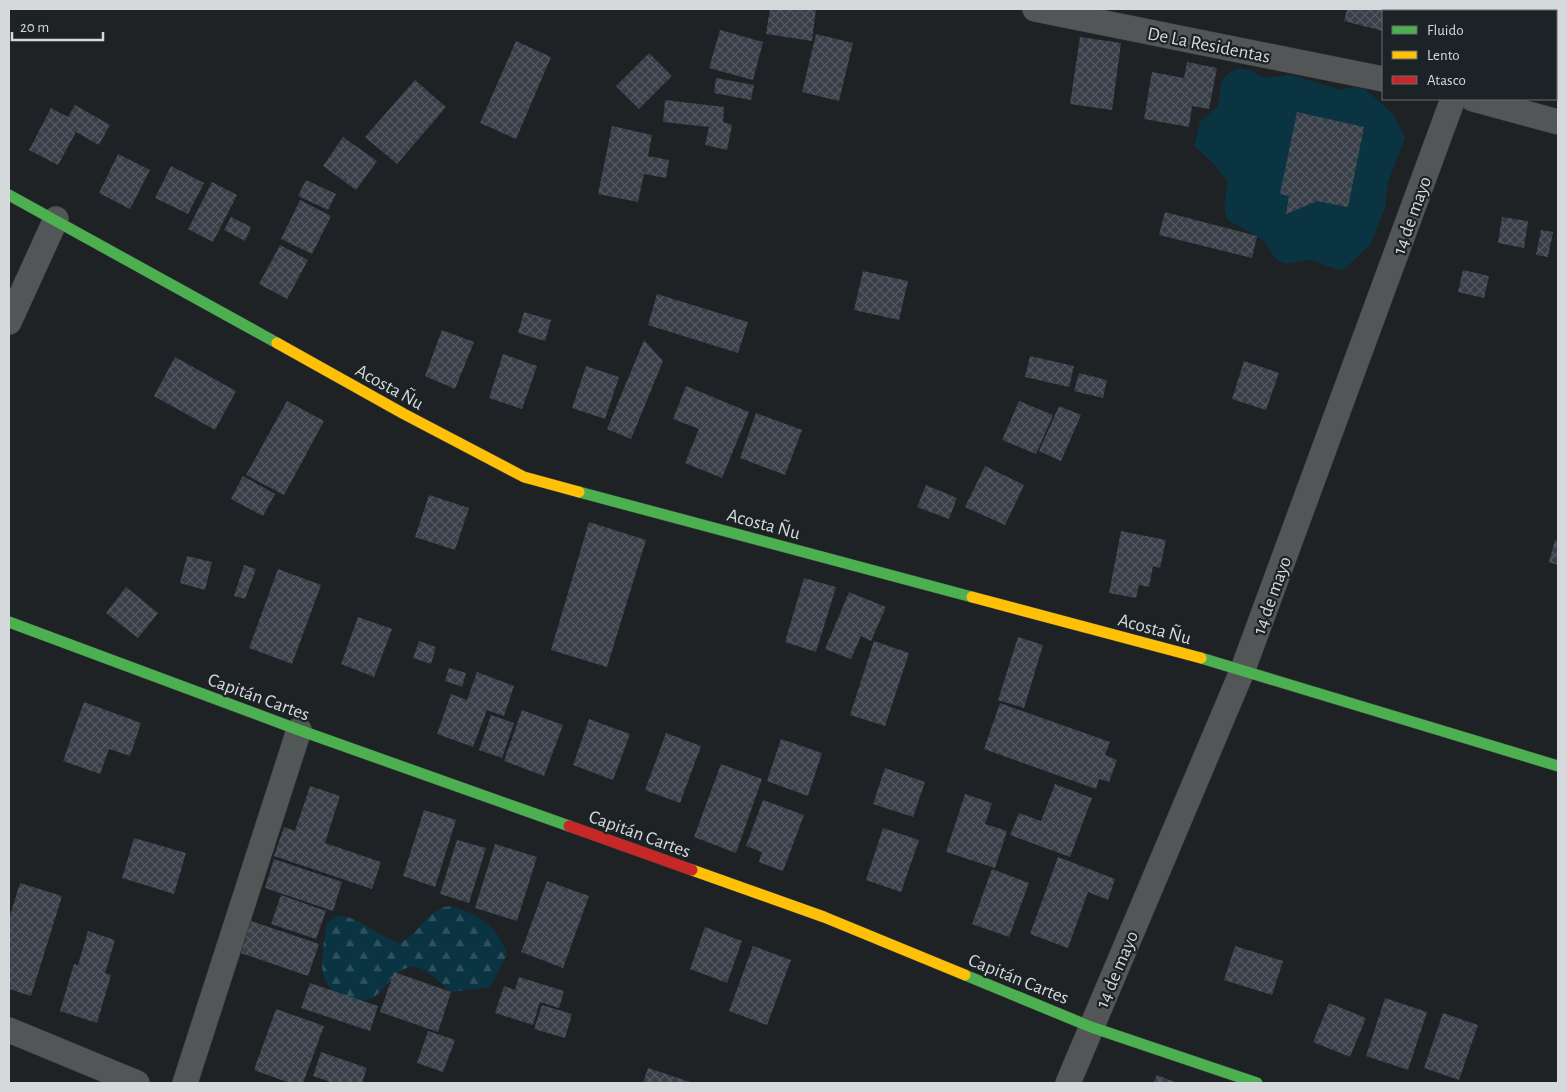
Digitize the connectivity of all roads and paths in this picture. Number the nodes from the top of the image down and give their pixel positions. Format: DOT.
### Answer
graph roads {
  1 [pos="1036,9"];
  2 [pos="1382,79"];
  3 [pos="1453,100"];
  4 [pos="1477,100"];
  5 [pos="1558,122"];
  6 [pos="9,195"];
  7 [pos="56,219"];
  8 [pos="9,322"];
  9 [pos="9,622"];
  10 [pos="1243,669"];
  11 [pos="299,730"];
  12 [pos="1558,766"];
  13 [pos="1091,1027"];
  14 [pos="9,1030"];
  15 [pos="136,1083"];
  16 [pos="185,1083"];
  17 [pos="1068,1083"];
  18 [pos="1257,1083"];
  1 -- 2 [label="street, De La Residentas"];
  3 -- 10 [label="street, 14 de mayo"];
  4 -- 5 [label="street"];
  6 -- 7 [label="street, Acosta Ñu"];
  7 -- 8 [label="street"];
  7 -- 10 [label="street, Acosta Ñu"];
  9 -- 11 [label="street, Capitán Cartes"];
  10 -- 12 [label="street, Acosta Ñu"];
  10 -- 13 [label="street, 14 de mayo"];
  11 -- 13 [label="street, Capitán Cartes"];
  11 -- 16 [label="street"];
  13 -- 17 [label="street, 14 de mayo"];
  13 -- 18 [label="street, Capitán Cartes"];
  14 -- 15 [label="street"];
}
